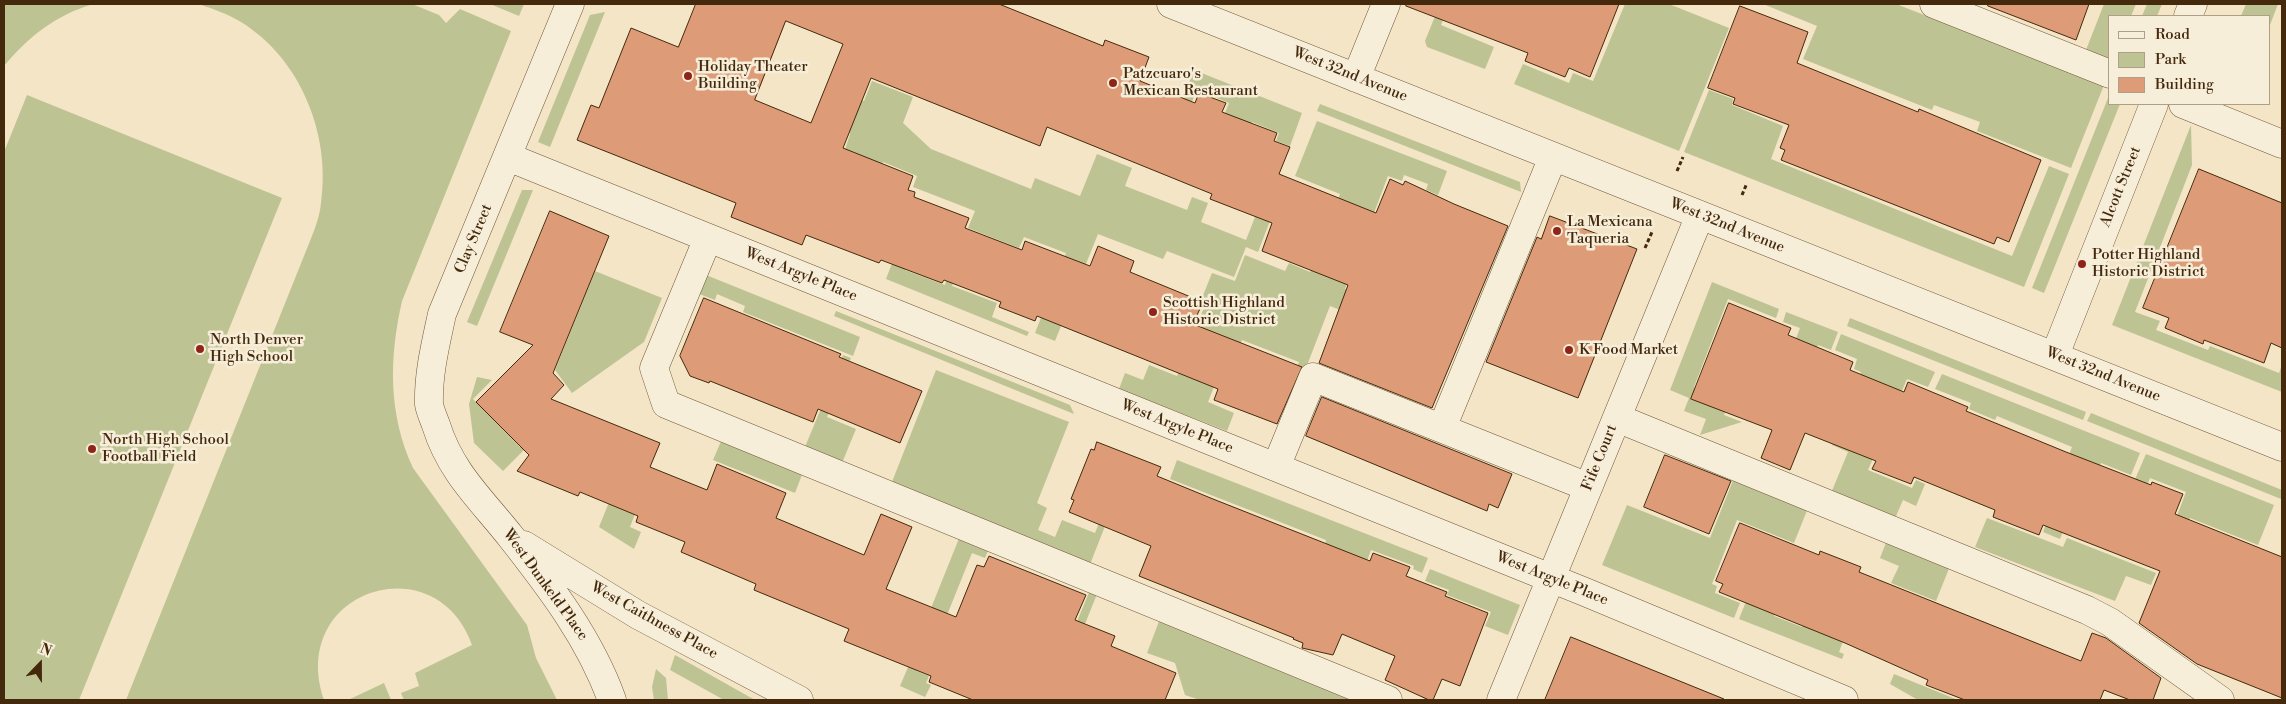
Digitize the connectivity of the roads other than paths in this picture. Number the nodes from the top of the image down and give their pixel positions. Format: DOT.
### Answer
graph roads {
  1 [pos="570,4"];
  2 [pos="1171,4"];
  3 [pos="1386,4"];
  4 [pos="1934,4"];
  5 [pos="2108,73"];
  6 [pos="1356,78"];
  7 [pos="2154,105"];
  8 [pos="2185,105"];
  9 [pos="2282,144"];
  10 [pos="1553,156"];
  11 [pos="508,157"];
  12 [pos="1700,215"];
  13 [pos="708,238"];
  14 [pos="2055,355"];
  15 [pos="1617,418"];
  16 [pos="1442,428"];
  17 [pos="2282,447"];
  18 [pos="1276,467"];
  19 [pos="462,480"];
  20 [pos="1588,487"];
  21 [pos="511,536"];
  22 [pos="1551,578"];
  23 [pos="612,700"];
  24 [pos="799,700"];
  25 [pos="1388,700"];
  26 [pos="1501,700"];
  27 [pos="1844,700"];
  28 [pos="2220,700"];
  1 -- 11 [label="street, Clay Street"];
  2 -- 6 [label="street, West 32nd Avenue"];
  3 -- 6 [label="street"];
  4 -- 5 [label="street"];
  6 -- 10 [label="street, West 32nd Avenue"];
  7 -- 14 [label="street, Alcott Street"];
  8 -- 9 [label="street"];
  10 -- 12 [label="street, West 32nd Avenue"];
  10 -- 16 [label="street"];
  11 -- 13 [label="street, West Argyle Place"];
  11 -- 19 [label="street, Clay Street"];
  12 -- 14 [label="street, West 32nd Avenue"];
  12 -- 15 [label="street, Fife Court"];
  13 -- 18 [label="street, West Argyle Place"];
  13 -- 25 [label="street"];
  14 -- 17 [label="street, West 32nd Avenue"];
  15 -- 20 [label="street, Fife Court"];
  15 -- 28 [label="street"];
  16 -- 18 [label="street"];
  16 -- 20 [label="street"];
  18 -- 22 [label="street, West Argyle Place"];
  19 -- 21 [label="street, West Dunkeld Place"];
  20 -- 22 [label="street, Fife Court"];
  21 -- 23 [label="street, West Dunkeld Place"];
  21 -- 24 [label="street, West Caithness Place"];
  22 -- 26 [label="street, Fife Court"];
  22 -- 27 [label="street, West Argyle Place"];
}
